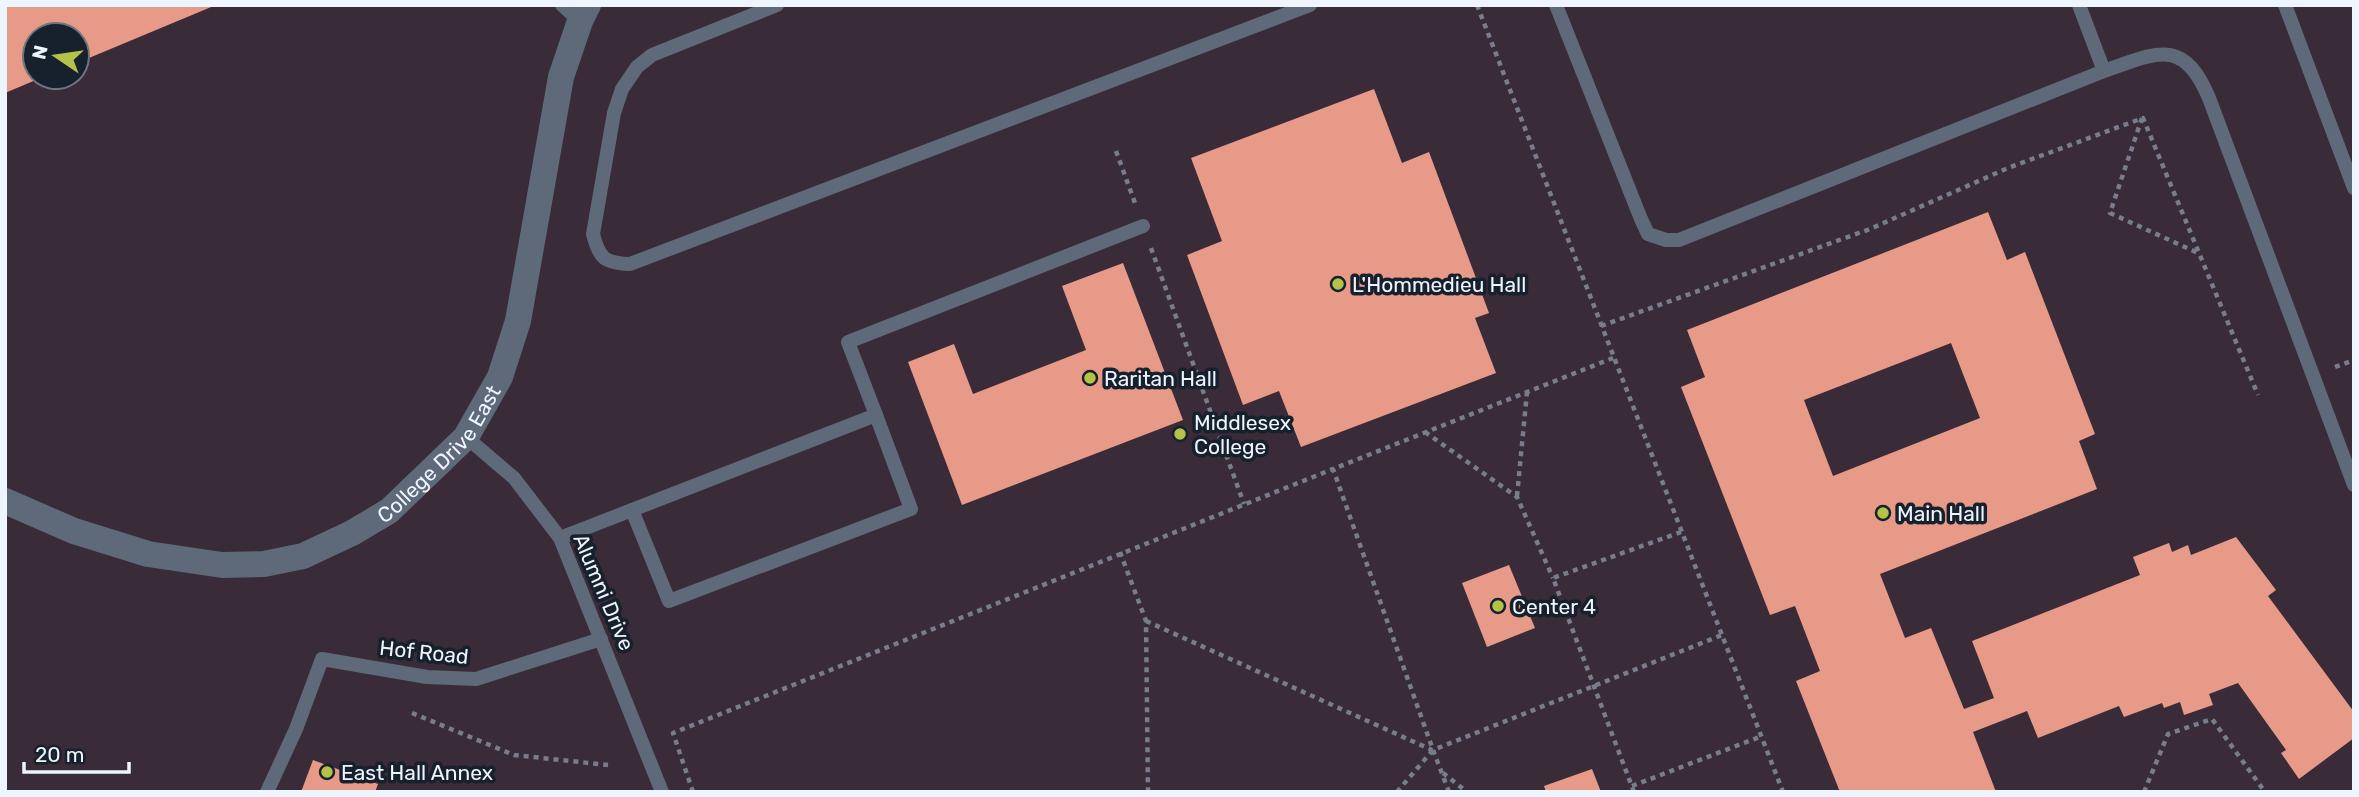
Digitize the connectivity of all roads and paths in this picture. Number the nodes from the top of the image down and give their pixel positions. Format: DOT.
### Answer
graph roads {
  1 [pos="777,5"];
  2 [pos="1310,5"];
  3 [pos="1477,5"];
  4 [pos="1556,5"];
  5 [pos="2079,5"];
  6 [pos="2285,5"];
  7 [pos="577,10"];
  8 [pos="2104,71"];
  9 [pos="2143,117"];
  10 [pos="1116,150"];
  11 [pos="2354,188"];
  12 [pos="1143,226"];
  13 [pos="2199,254"];
  14 [pos="1601,326"];
  15 [pos="1613,358"];
  16 [pos="2354,360"];
  17 [pos="2334,367"];
  18 [pos="1527,392"];
  19 [pos="2258,396"];
  20 [pos="876,415"];
  21 [pos="1425,432"];
  22 [pos="466,437"];
  23 [pos="1333,469"];
  24 [pos="2354,485"];
  25 [pos="1517,497"];
  26 [pos="5,501"];
  27 [pos="1244,504"];
  28 [pos="632,510"];
  29 [pos="1681,532"];
  30 [pos="560,538"];
  31 [pos="1120,552"];
  32 [pos="1553,578"];
  33 [pos="1146,621"];
  34 [pos="1722,635"];
  35 [pos="601,639"];
  36 [pos="1594,685"];
  37 [pos="412,713"];
  38 [pos="1762,736"];
  39 [pos="1433,750"];
  40 [pos="608,765"];
  41 [pos="1441,772"];
  42 [pos="1633,789"];
  43 [pos="267,792"];
  44 [pos="662,792"];
  45 [pos="693,792"];
  46 [pos="1149,792"];
  47 [pos="1397,792"];
  48 [pos="1449,792"];
  49 [pos="1467,792"];
  50 [pos="1783,792"];
  51 [pos="2144,792"];
  52 [pos="2265,792"];
  1 -- 2 [label="lane"];
  3 -- 14 [label="path"];
  4 -- 8 [label="lane"];
  5 -- 8 [label="lane"];
  6 -- 11 [label="lane"];
  7 -- 22 [label="street, College Drive East"];
  8 -- 24 [label="lane"];
  9 -- 13 [label="path"];
  9 -- 13 [label="path"];
  9 -- 14 [label="path"];
  10 -- 12 [label="path"];
  12 -- 20 [label="lane"];
  12 -- 27 [label="path"];
  13 -- 19 [label="path"];
  14 -- 15 [label="path"];
  15 -- 18 [label="path"];
  15 -- 29 [label="path"];
  16 -- 17 [label="path"];
  18 -- 21 [label="path"];
  18 -- 25 [label="path"];
  20 -- 28 [label="lane"];
  20 -- 28 [label="lane"];
  21 -- 23 [label="path"];
  21 -- 25 [label="path"];
  22 -- 26 [label="street, College Drive East"];
  22 -- 30 [label="lane, Alumni Drive"];
  23 -- 27 [label="path"];
  23 -- 39 [label="path"];
  25 -- 32 [label="path"];
  27 -- 31 [label="path"];
  28 -- 30 [label="lane"];
  29 -- 32 [label="path"];
  29 -- 34 [label="path"];
  30 -- 35 [label="lane, Alumni Drive"];
  31 -- 33 [label="path"];
  31 -- 45 [label="path"];
  32 -- 36 [label="path"];
  33 -- 39 [label="path"];
  33 -- 46 [label="path"];
  34 -- 36 [label="path"];
  34 -- 38 [label="path"];
  35 -- 43 [label="lane, Hof Road"];
  35 -- 44 [label="lane, Alumni Drive"];
  36 -- 39 [label="path"];
  36 -- 42 [label="path"];
  37 -- 40 [label="path"];
  38 -- 42 [label="path"];
  38 -- 50 [label="path"];
  39 -- 41 [label="path"];
  39 -- 47 [label="path"];
  41 -- 48 [label="path"];
  41 -- 49 [label="path"];
  51 -- 52 [label="path"];
}
